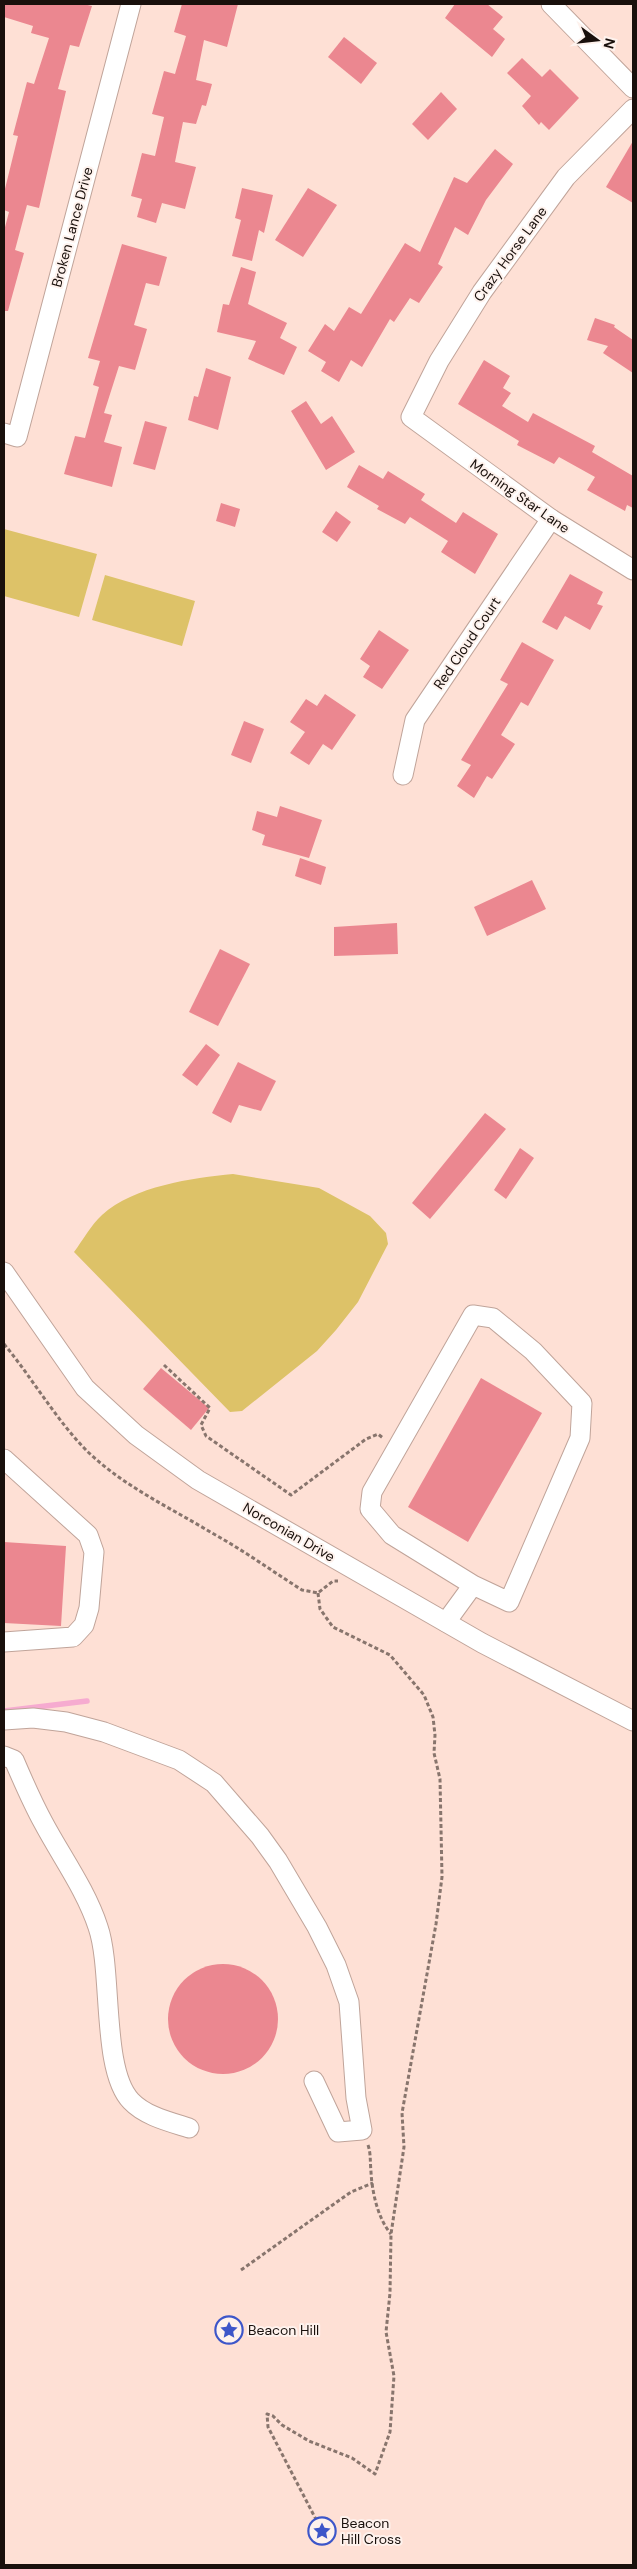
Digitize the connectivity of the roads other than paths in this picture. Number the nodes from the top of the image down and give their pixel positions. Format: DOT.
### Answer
graph roads {
  1 [pos="130,4"];
  2 [pos="551,4"];
  3 [pos="633,88"];
  4 [pos="633,109"];
  5 [pos="410,417"];
  6 [pos="4,434"];
  7 [pos="551,519"];
  8 [pos="633,570"];
  9 [pos="403,775"];
  10 [pos="4,1272"];
  11 [pos="4,1458"];
  12 [pos="473,1585"];
  13 [pos="446,1622"];
  14 [pos="4,1642"];
  15 [pos="4,1720"];
  16 [pos="633,1720"];
  17 [pos="4,1756"];
  18 [pos="314,2081"];
  19 [pos="189,2128"];
  1 -- 6 [label="street, Broken Lance Drive"];
  2 -- 3 [label="street"];
  4 -- 5 [label="street, Crazy Horse Lane"];
  5 -- 7 [label="street, Morning Star Lane"];
  7 -- 8 [label="street, Morning Star Lane"];
  7 -- 9 [label="street, Red Cloud Court"];
  10 -- 13 [label="street, Norconian Drive"];
  11 -- 14 [label="street"];
  12 -- 12 [label="street"];
  12 -- 13 [label="street"];
  13 -- 16 [label="street, Norconian Drive"];
  15 -- 18 [label="street"];
  17 -- 19 [label="street"];
}
